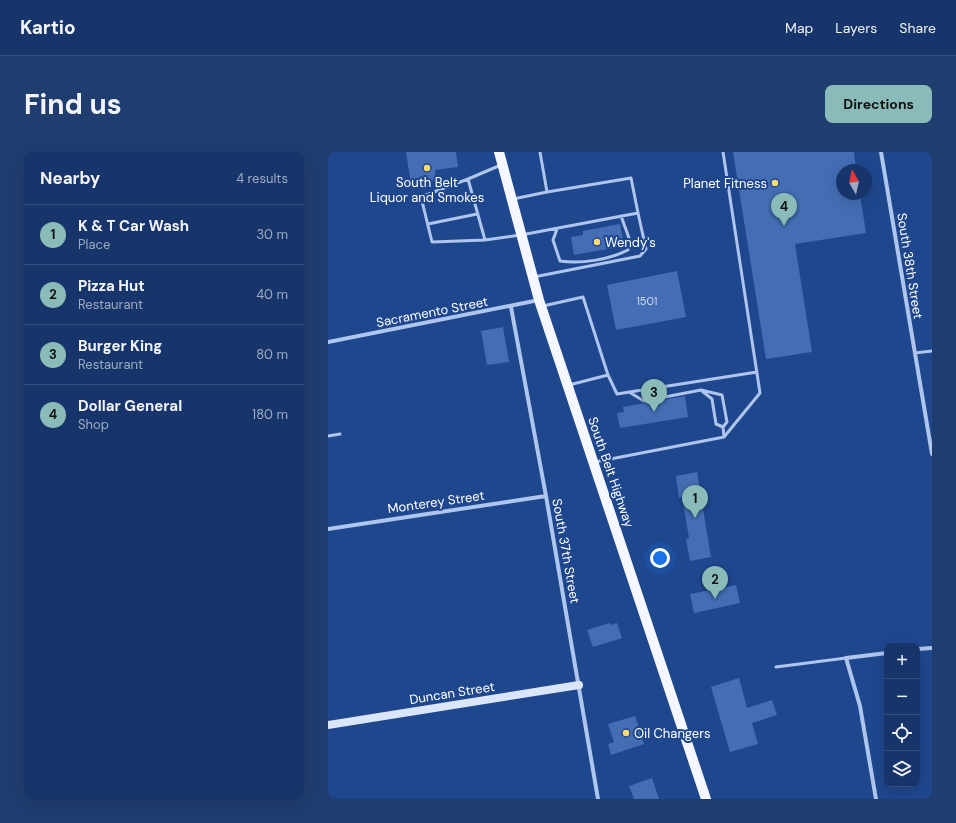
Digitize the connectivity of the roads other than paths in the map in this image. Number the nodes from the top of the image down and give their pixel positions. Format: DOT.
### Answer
graph roads {
  1 [pos="499,152"];
  2 [pos="540,152"];
  3 [pos="723,152"];
  4 [pos="881,152"];
  5 [pos="502,165"];
  6 [pos="468,179"];
  7 [pos="547,192"];
  8 [pos="511,200"];
  9 [pos="638,213"];
  10 [pos="477,214"];
  11 [pos="621,216"];
  12 [pos="428,224"];
  13 [pos="557,229"];
  14 [pos="521,236"];
  15 [pos="486,240"];
  16 [pos="532,277"];
  17 [pos="540,303"];
  18 [pos="511,307"];
  19 [pos="328,342"];
  20 [pos="932,351"];
  21 [pos="915,353"];
  22 [pos="757,372"];
  23 [pos="608,375"];
  24 [pos="568,386"];
  25 [pos="701,390"];
  26 [pos="629,392"];
  27 [pos="723,428"];
  28 [pos="340,434"];
  29 [pos="328,436"];
  30 [pos="724,437"];
  31 [pos="932,454"];
  32 [pos="594,462"];
  33 [pos="546,496"];
  34 [pos="328,529"];
  35 [pos="932,648"];
  36 [pos="920,649"];
  37 [pos="884,653"];
  38 [pos="846,658"];
  39 [pos="776,667"];
  40 [pos="579,685"];
  41 [pos="328,725"];
  42 [pos="598,799"];
  43 [pos="706,799"];
  44 [pos="876,799"];
  1 -- 5 [label="main road, South Belt Highway"];
  2 -- 7 [label="lane"];
  3 -- 22 [label="lane"];
  4 -- 21 [label="street, South 38th Street"];
  5 -- 6 [label="lane"];
  5 -- 8 [label="main road, South Belt Highway"];
  6 -- 10 [label="lane"];
  6 -- 12 [label="lane"];
  7 -- 8 [label="lane"];
  7 -- 9 [label="lane"];
  8 -- 14 [label="main road, South Belt Highway"];
  9 -- 11 [label="lane"];
  9 -- 16 [label="lane"];
  10 -- 12 [label="lane"];
  10 -- 15 [label="lane"];
  11 -- 13 [label="lane"];
  11 -- 13 [label="lane"];
  12 -- 15 [label="lane"];
  13 -- 14 [label="lane"];
  14 -- 15 [label="lane"];
  14 -- 16 [label="main road, South Belt Highway"];
  16 -- 17 [label="main road, South Belt Highway"];
  17 -- 18 [label="street, Sacramento Street"];
  17 -- 23 [label="lane"];
  17 -- 24 [label="main road, South Belt Highway"];
  18 -- 19 [label="street, Sacramento Street"];
  18 -- 33 [label="street, South 37th Street"];
  20 -- 21 [label="lane"];
  21 -- 31 [label="street, South 38th Street"];
  22 -- 26 [label="lane"];
  22 -- 30 [label="lane"];
  23 -- 24 [label="lane"];
  23 -- 26 [label="lane"];
  24 -- 32 [label="main road, South Belt Highway"];
  25 -- 26 [label="lane"];
  25 -- 27 [label="lane"];
  25 -- 27 [label="lane"];
  27 -- 30 [label="lane"];
  28 -- 29 [label="lane"];
  30 -- 32 [label="lane"];
  32 -- 43 [label="main road, South Belt Highway"];
  33 -- 34 [label="street, Monterey Street"];
  33 -- 40 [label="street, South 37th Street"];
  35 -- 36 [label="street"];
  37 -- 38 [label="street"];
  38 -- 39 [label="lane"];
  38 -- 44 [label="street"];
  40 -- 41 [label="street, Duncan Street"];
  40 -- 42 [label="street, South 37th Street"];
}
